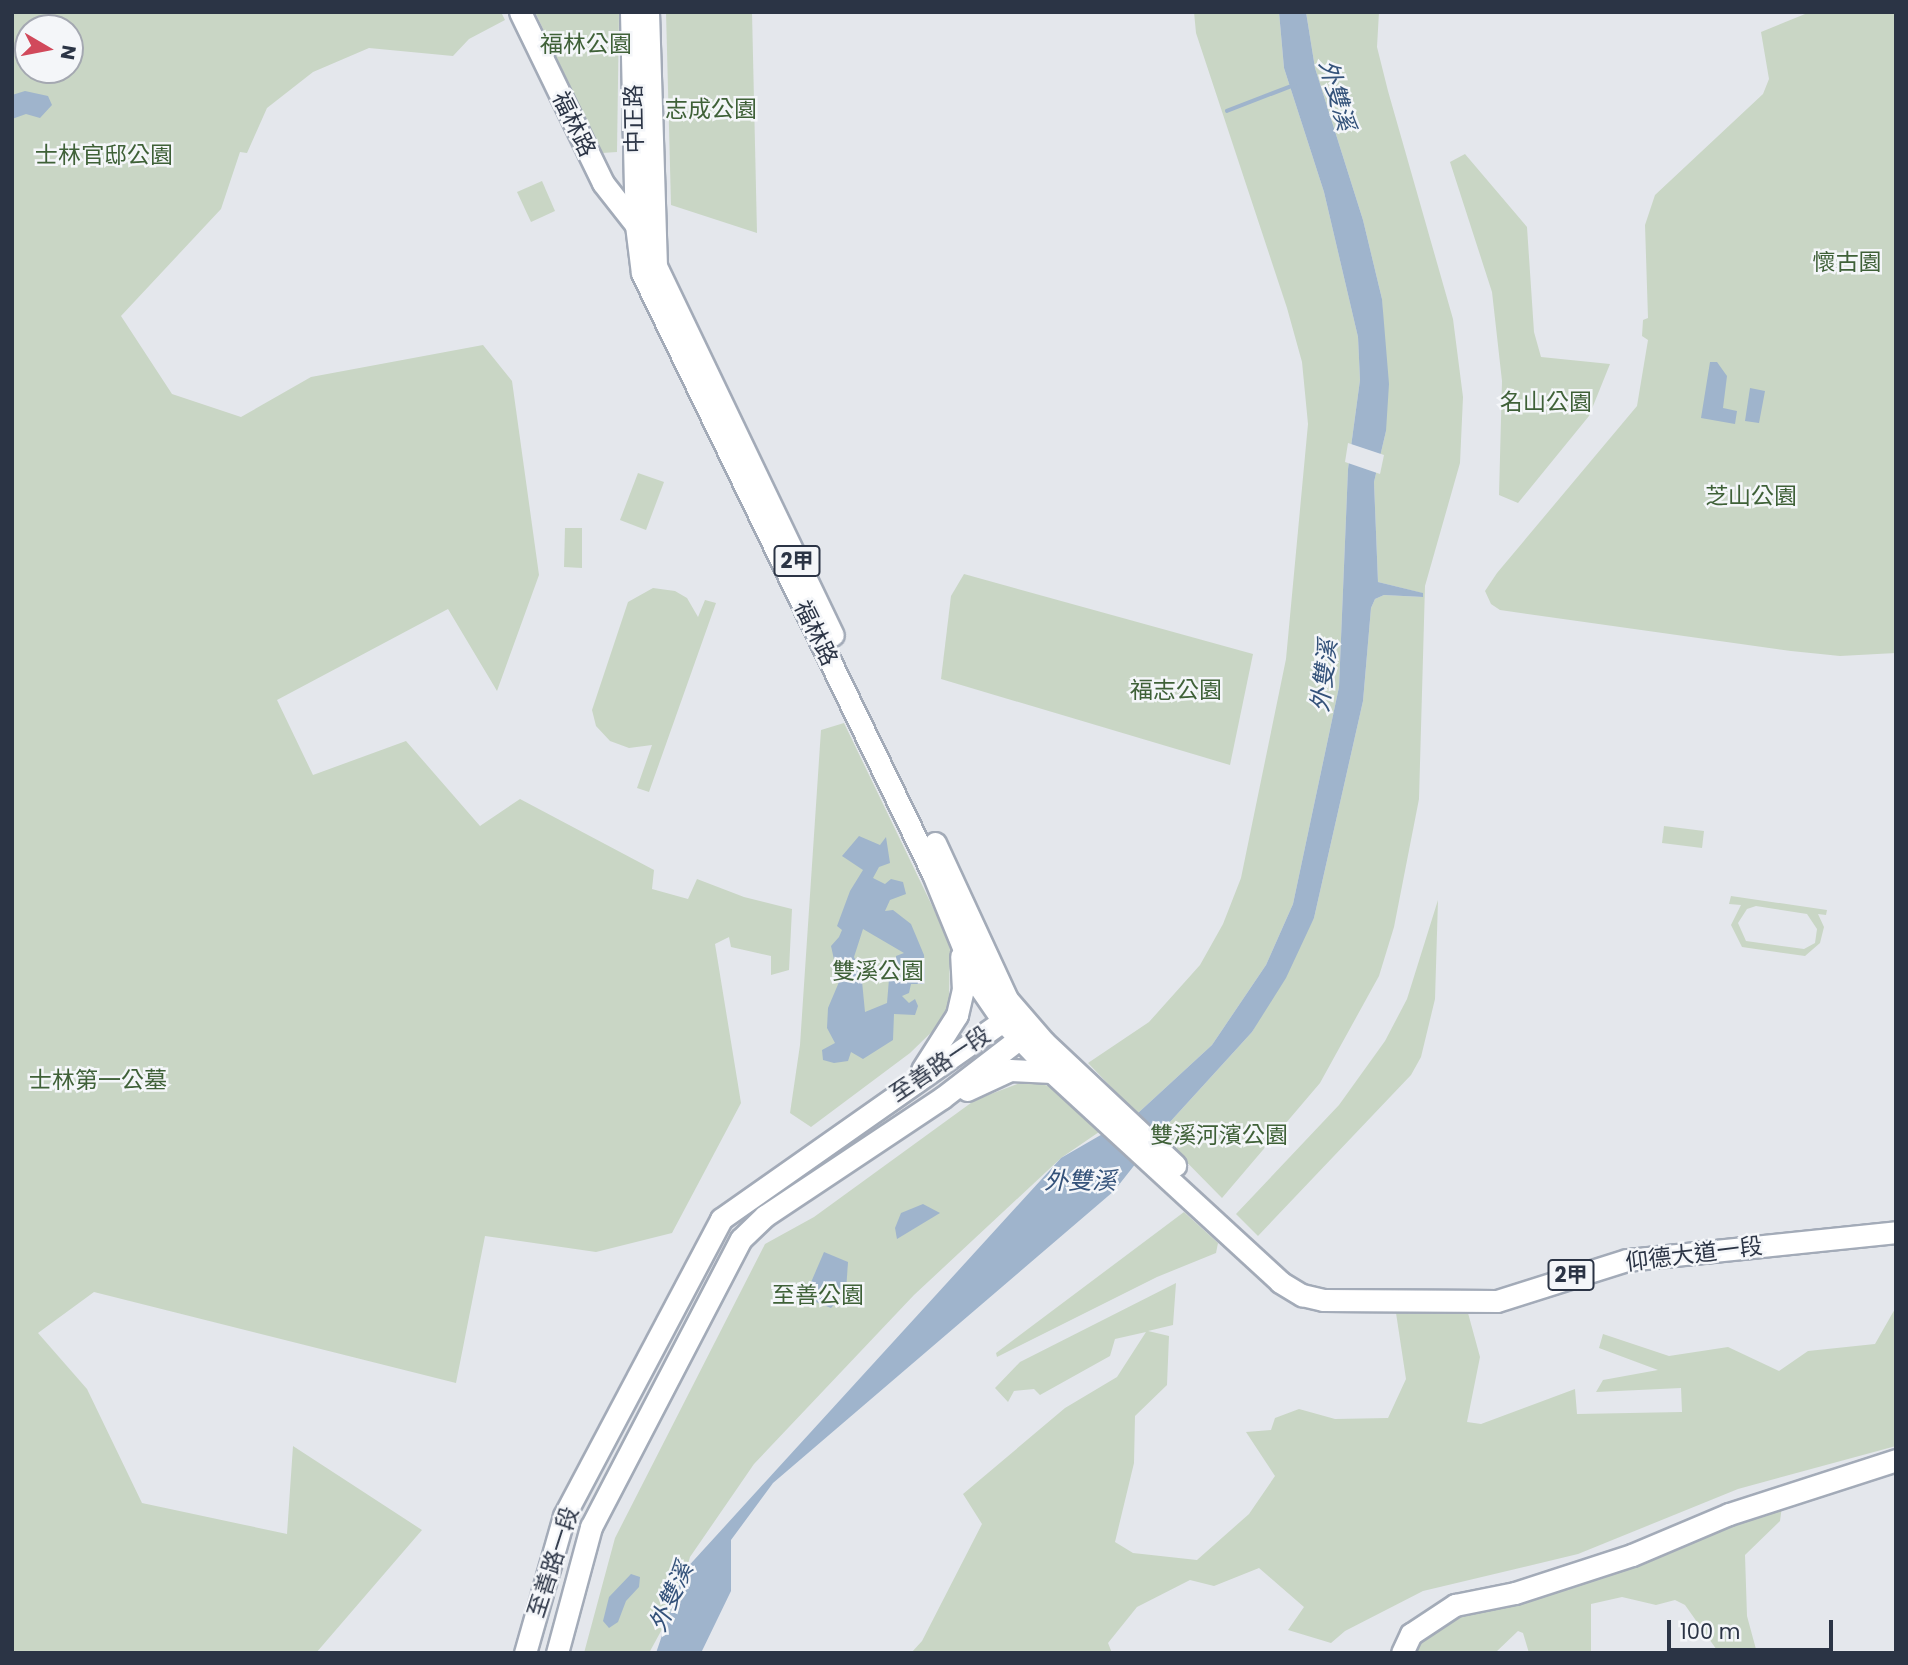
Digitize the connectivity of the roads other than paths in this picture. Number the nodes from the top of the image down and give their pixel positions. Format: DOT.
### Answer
graph roads {
  1 [pos="520,12"];
  2 [pos="631,12"];
  3 [pos="648,12"];
  4 [pos="645,225"];
  5 [pos="960,936"];
  6 [pos="1015,1027"];
  7 [pos="1066,1077"];
  8 [pos="914,1082"];
  9 [pos="942,1098"];
  10 [pos="1896,1232"];
  11 [pos="1896,1460"];
  12 [pos="1407,1643"];
  13 [pos="525,1653"];
  14 [pos="557,1653"];
  1 -- 4 [label="main road, 福林路"];
  2 -- 4 [label="main road, 中正路"];
  3 -- 4 [label="main road, 中正路"];
  4 -- 5 [label="main road, 福林路 / 2甲"];
  4 -- 6 [label="main road, 福林路 / 2甲"];
  5 -- 6 [label="main road, 福林路 / 2甲"];
  5 -- 8 [label="main road"];
  6 -- 7 [label="main road, 福林路 / 2甲"];
  6 -- 8 [label="main road, 至善路一段"];
  6 -- 9 [label="main road, 至善路一段"];
  7 -- 9 [label="main road"];
  7 -- 10 [label="main road, 仰德大道一段 / 2甲"];
  8 -- 13 [label="main road, 至善路一段"];
  9 -- 14 [label="main road, 至善路一段"];
  11 -- 12 [label="main road"];
}
